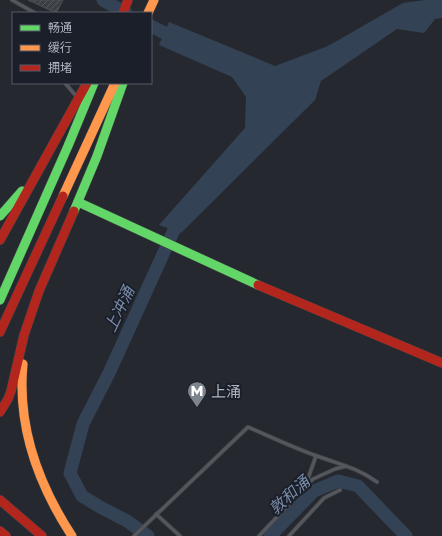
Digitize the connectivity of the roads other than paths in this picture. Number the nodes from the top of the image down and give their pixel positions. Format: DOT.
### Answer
graph roads {
  1 [pos="12,0"];
  2 [pos="128,0"];
  3 [pos="154,0"];
  4 [pos="33,12"];
  5 [pos="123,12"];
  6 [pos="148,12"];
  7 [pos="66,84"];
  8 [pos="86,84"];
  9 [pos="94,84"];
  10 [pos="114,84"];
  11 [pos="123,84"];
  12 [pos="78,99"];
  13 [pos="43,161"];
  14 [pos="78,202"];
  15 [pos="0,216"];
  16 [pos="0,226"];
  17 [pos="0,240"];
  18 [pos="0,300"];
  19 [pos="31,314"];
  20 [pos="0,332"];
  21 [pos="442,363"];
  22 [pos="0,412"];
  23 [pos="316,456"];
  24 [pos="348,466"];
  25 [pos="376,482"];
  26 [pos="306,486"];
  27 [pos="340,490"];
  28 [pos="0,500"];
  29 [pos="156,514"];
  30 [pos="0,531"];
  31 [pos="6,536"];
  32 [pos="42,536"];
  33 [pos="72,536"];
  34 [pos="134,536"];
  35 [pos="180,536"];
  36 [pos="259,536"];
  37 [pos="289,536"];
  1 -- 4 [label="lane"];
  2 -- 5 [label="main road"];
  3 -- 6 [label="main road"];
  7 -- 12 [label="lane"];
  8 -- 12 [label="main road"];
  9 -- 18 [label="main road"];
  10 -- 20 [label="main road"];
  11 -- 14 [label="main road"];
  12 -- 13 [label="main road"];
  13 -- 15 [label="main road"];
  13 -- 16 [label="main road"];
  13 -- 17 [label="main road"];
  14 -- 19 [label="main road"];
  14 -- 21 [label="main road"];
  19 -- 22 [label="main road"];
  19 -- 33 [label="main road"];
  23 -- 24 [label="lane"];
  23 -- 26 [label="lane"];
  23 -- 29 [label="lane"];
  24 -- 25 [label="lane"];
  24 -- 26 [label="lane"];
  26 -- 36 [label="lane"];
  27 -- 37 [label="lane"];
  28 -- 32 [label="main road"];
  29 -- 34 [label="lane"];
  29 -- 35 [label="lane"];
  30 -- 31 [label="main road"];
}
